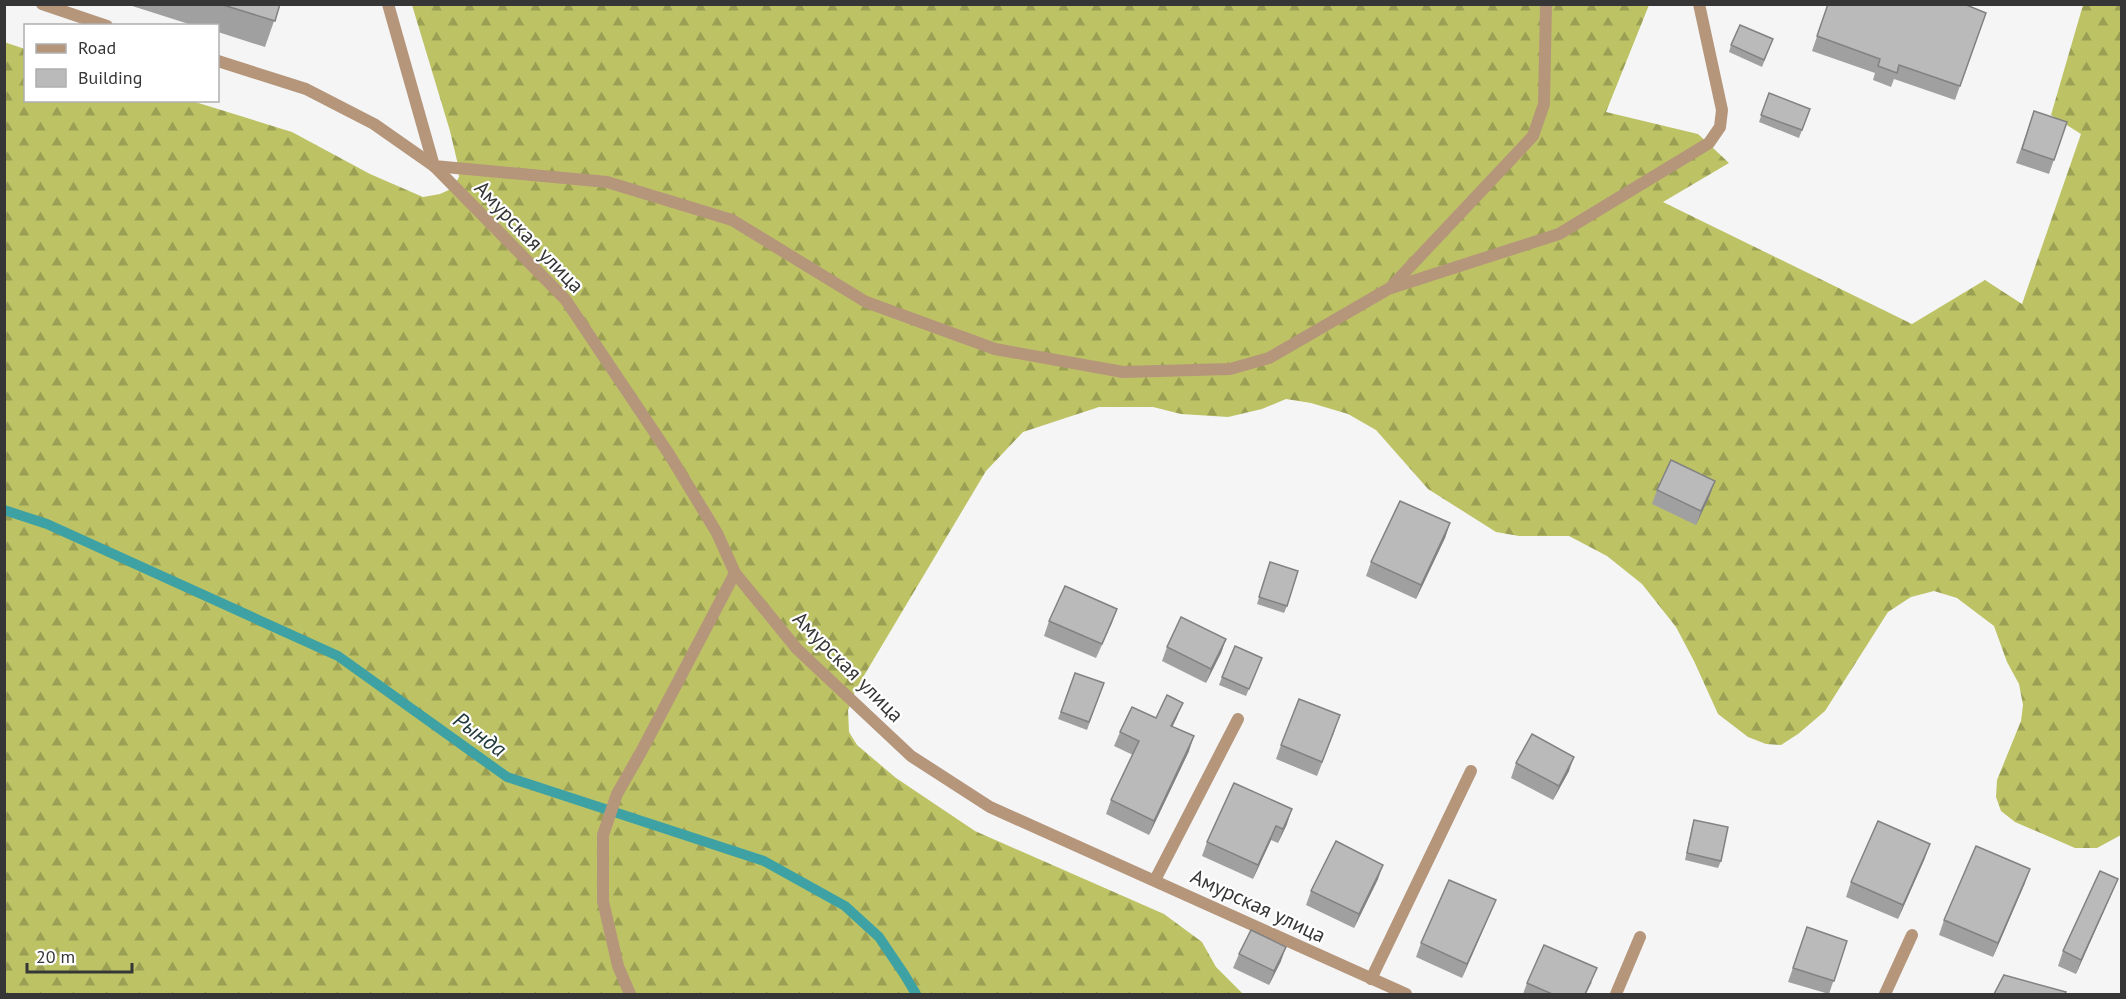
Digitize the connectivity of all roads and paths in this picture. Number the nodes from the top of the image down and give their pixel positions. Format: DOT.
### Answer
graph roads {
  1 [pos="42,4"];
  2 [pos="388,4"];
  3 [pos="1546,4"];
  4 [pos="1699,4"];
  5 [pos="101,24"];
  6 [pos="219,61"];
  7 [pos="434,166"];
  8 [pos="1390,288"];
  9 [pos="735,573"];
  10 [pos="1238,718"];
  11 [pos="1471,771"];
  12 [pos="1155,880"];
  13 [pos="1912,935"];
  14 [pos="1640,937"];
  15 [pos="1371,979"];
  16 [pos="630,994"];
  17 [pos="1406,994"];
  18 [pos="1616,994"];
  19 [pos="1885,994"];
  1 -- 5 [label="street"];
  2 -- 7 [label="street"];
  3 -- 8 [label="street"];
  4 -- 8 [label="street"];
  6 -- 7 [label="street, Амурская улица"];
  7 -- 8 [label="street"];
  7 -- 9 [label="street, Амурская улица"];
  9 -- 12 [label="street, Амурская улица"];
  9 -- 16 [label="street"];
  10 -- 12 [label="street"];
  11 -- 15 [label="street"];
  12 -- 15 [label="street, Амурская улица"];
  13 -- 19 [label="street"];
  14 -- 18 [label="street"];
  15 -- 17 [label="street, Амурская улица"];
}
